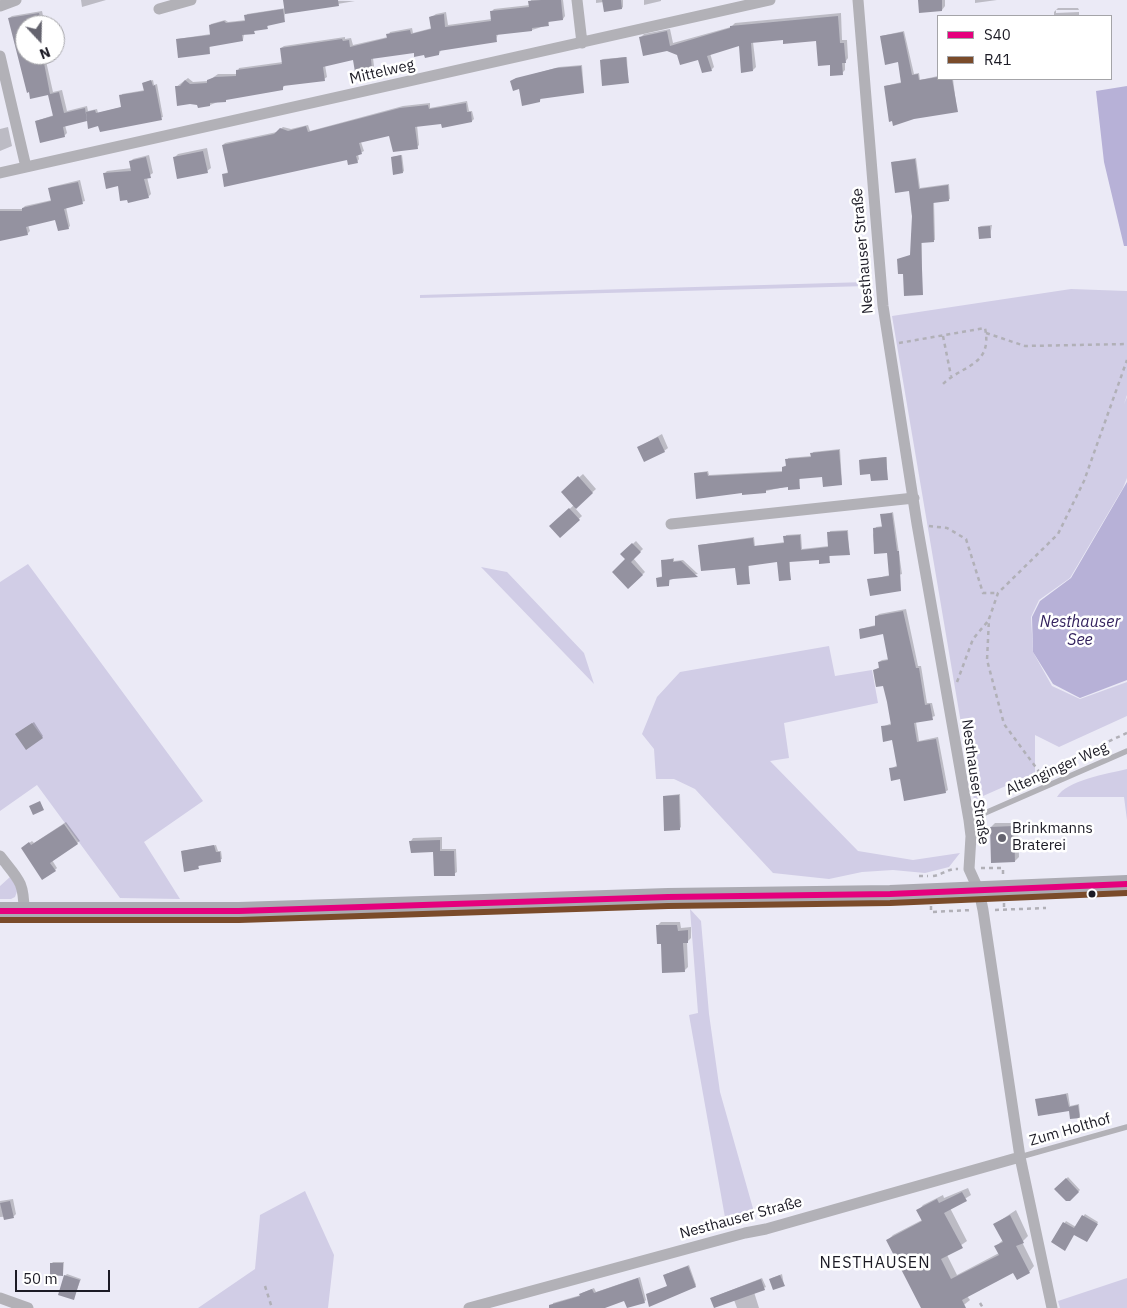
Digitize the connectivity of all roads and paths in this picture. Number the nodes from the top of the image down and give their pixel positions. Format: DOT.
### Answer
graph roads {
  1 [pos="16,0"];
  2 [pos="191,0"];
  3 [pos="577,0"];
  4 [pos="770,0"];
  5 [pos="858,0"];
  6 [pos="734,4"];
  7 [pos="0,6"];
  8 [pos="159,9"];
  9 [pos="582,43"];
  10 [pos="0,56"];
  11 [pos="26,167"];
  12 [pos="0,173"];
  13 [pos="986,333"];
  14 [pos="943,335"];
  15 [pos="1127,344"];
  16 [pos="888,345"];
  17 [pos="1127,360"];
  18 [pos="951,376"];
  19 [pos="943,384"];
  20 [pos="914,498"];
  21 [pos="671,524"];
  22 [pos="918,524"];
  23 [pos="998,593"];
  24 [pos="989,620"];
  25 [pos="946,689"];
  26 [pos="1127,734"];
  27 [pos="1127,751"];
  28 [pos="1040,773"];
  29 [pos="1020,799"];
  30 [pos="969,820"];
  31 [pos="1047,846"];
  32 [pos="1015,848"];
  33 [pos="0,856"];
  34 [pos="919,876"];
  35 [pos="930,876"];
  36 [pos="1127,884"];
  37 [pos="979,891"];
  38 [pos="1046,908"];
  39 [pos="984,910"];
  40 [pos="0,911"];
  41 [pos="24,911"];
  42 [pos="1127,1127"];
  43 [pos="1020,1157"];
  44 [pos="265,1286"];
  45 [pos="0,1298"];
  46 [pos="980,1303"];
  47 [pos="28,1308"];
  48 [pos="272,1308"];
  49 [pos="469,1308"];
  50 [pos="983,1308"];
  51 [pos="1052,1308"];
  1 -- 7 [label="street"];
  2 -- 8 [label="street"];
  3 -- 9 [label="street"];
  4 -- 6 [label="street, Mittelweg"];
  5 -- 16 [label="street, Nesthauser Straße"];
  6 -- 9 [label="street, Mittelweg"];
  9 -- 11 [label="street, Mittelweg"];
  10 -- 11 [label="street"];
  11 -- 12 [label="street, Mittelweg"];
  13 -- 14 [label="path"];
  13 -- 15 [label="path"];
  13 -- 18 [label="path"];
  14 -- 16 [label="path"];
  14 -- 18 [label="path"];
  16 -- 20 [label="street, Nesthauser Straße"];
  17 -- 23 [label="path"];
  18 -- 19 [label="path"];
  20 -- 21 [label="street"];
  20 -- 22 [label="street, Nesthauser Straße"];
  22 -- 23 [label="path"];
  22 -- 25 [label="street, Nesthauser Straße"];
  23 -- 24 [label="path"];
  24 -- 25 [label="path"];
  24 -- 28 [label="path"];
  25 -- 30 [label="street, Nesthauser Straße"];
  26 -- 28 [label="path"];
  27 -- 29 [label="lane, Altenginger Weg"];
  28 -- 29 [label="path"];
  29 -- 30 [label="lane, Altenginger Weg"];
  30 -- 37 [label="street, Nesthauser Straße"];
  31 -- 32 [label="path"];
  33 -- 41 [label="street"];
  34 -- 35 [label="path"];
  36 -- 37 [label="main road"];
  37 -- 39 [label="street, Nesthauser Straße"];
  37 -- 41 [label="main road"];
  38 -- 39 [label="path"];
  39 -- 43 [label="street, Nesthauser Straße"];
  40 -- 41 [label="main road"];
  42 -- 43 [label="lane, Zum Holthof"];
  43 -- 49 [label="street, Nesthauser Straße"];
  43 -- 51 [label="street, Nesthauser Straße"];
  44 -- 48 [label="path"];
  45 -- 47 [label="street"];
  46 -- 50 [label="path"];
}
